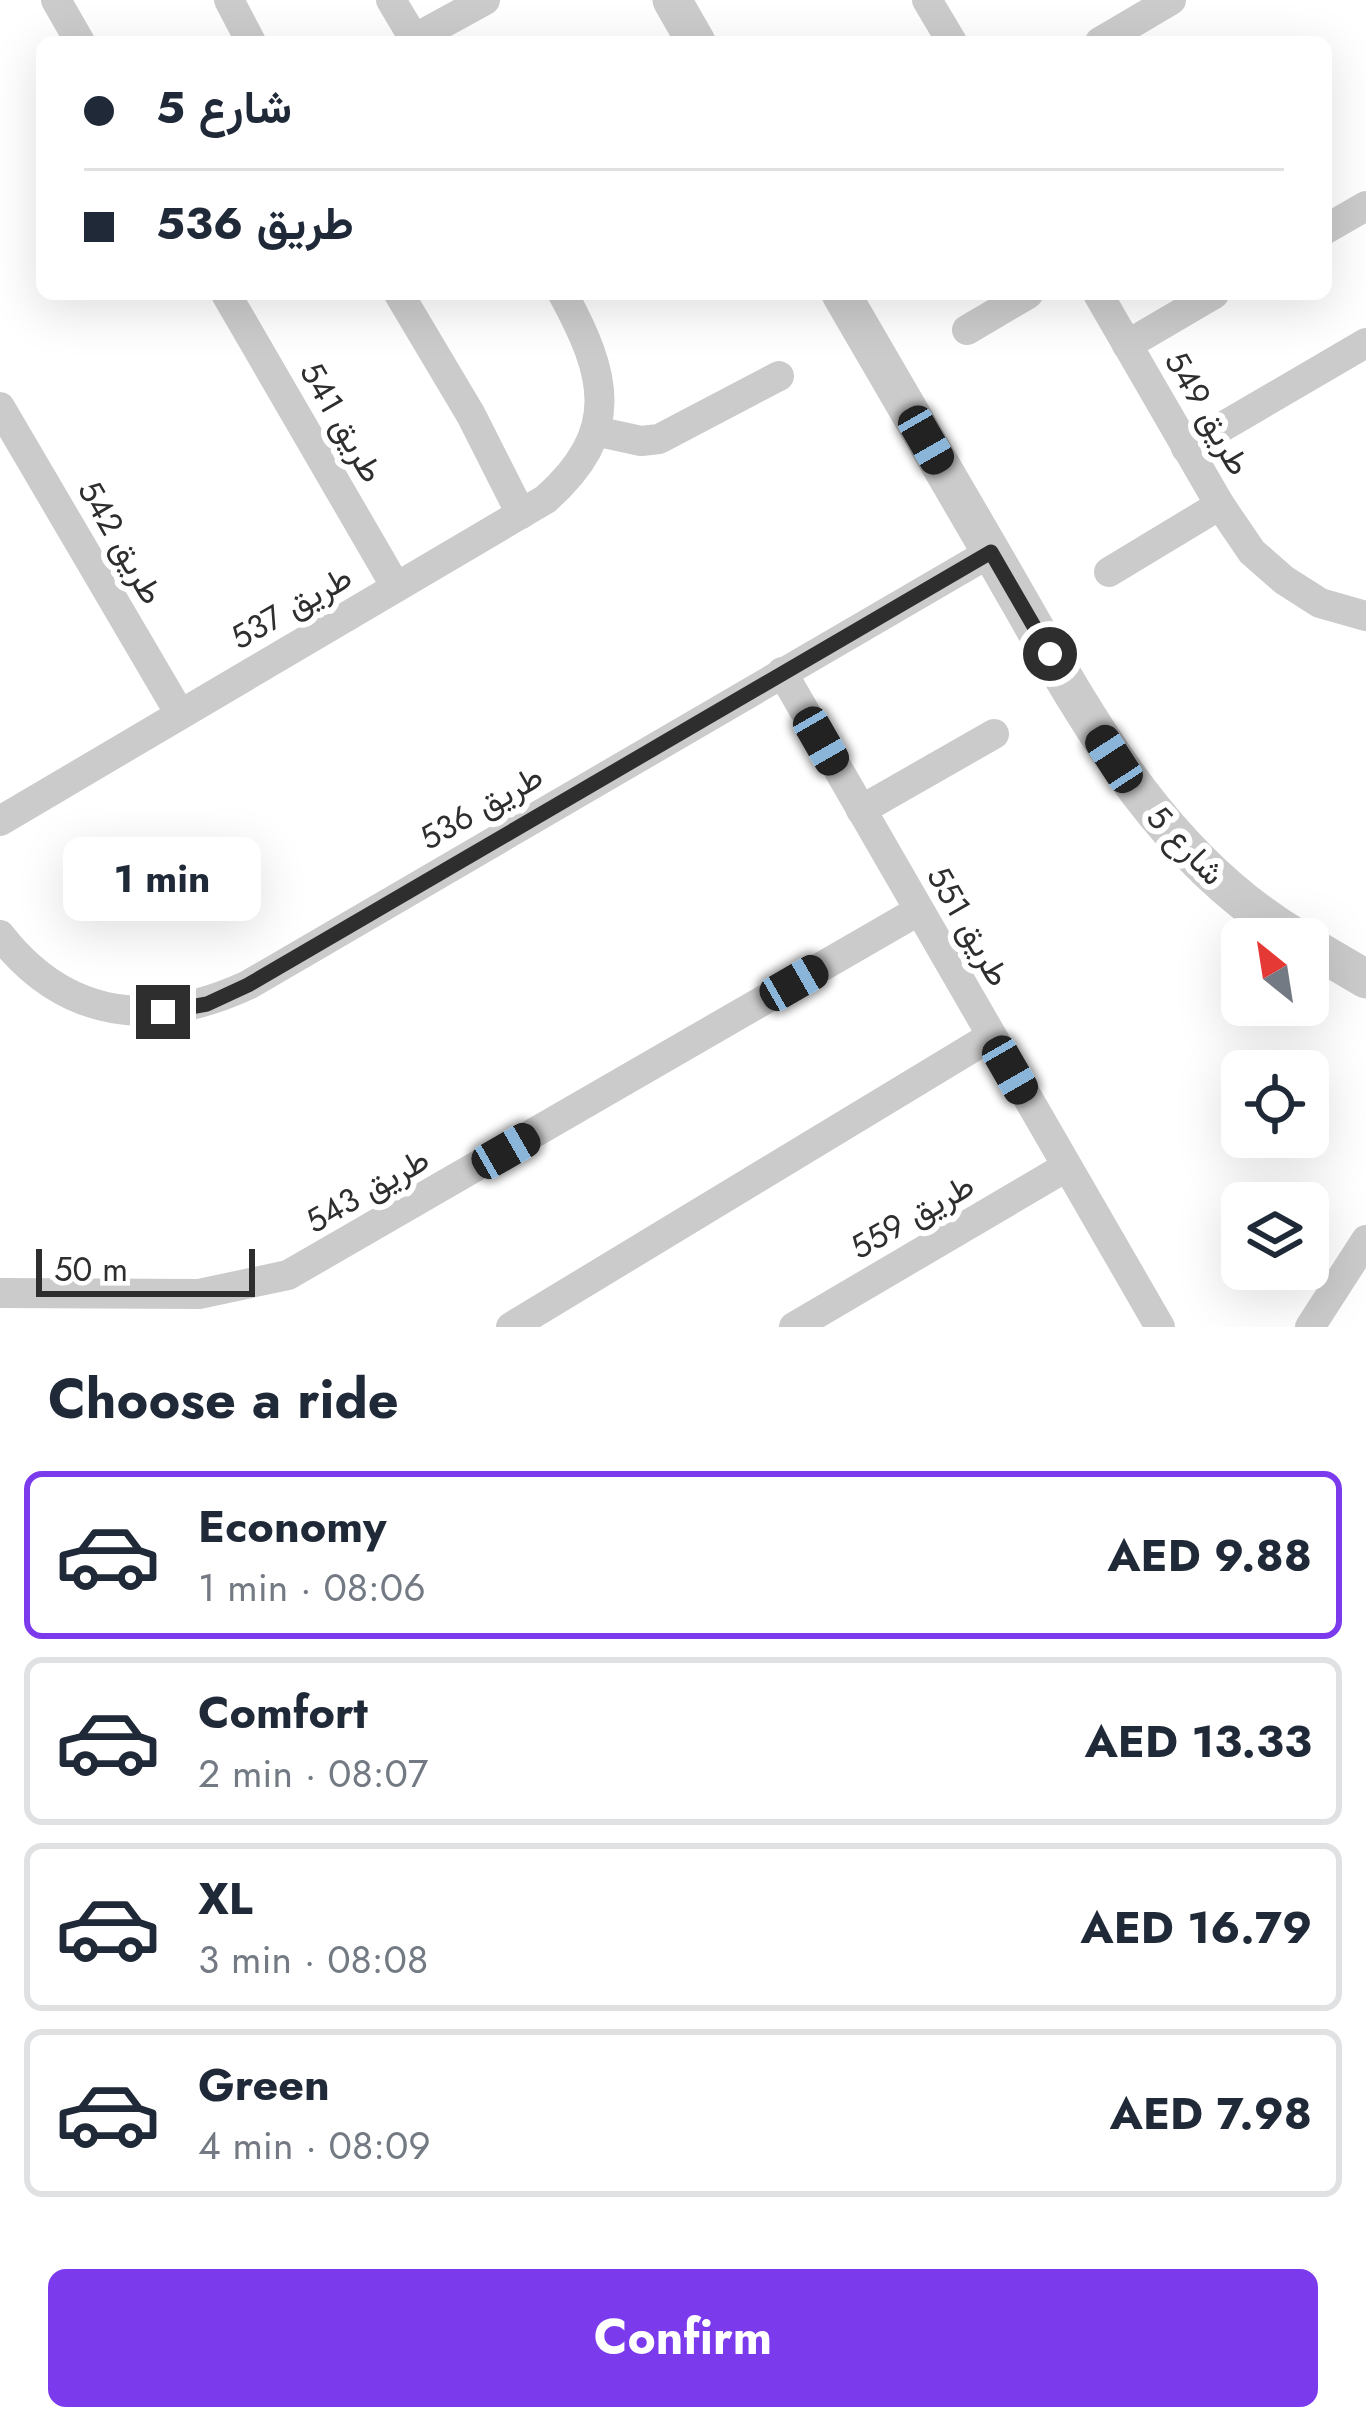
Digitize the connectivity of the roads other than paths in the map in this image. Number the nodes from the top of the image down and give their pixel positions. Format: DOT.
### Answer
graph roads {
  1 [pos="56,0"];
  2 [pos="229,0"];
  3 [pos="391,0"];
  4 [pos="485,0"];
  5 [pos="672,0"];
  6 [pos="927,0"];
  7 [pos="1171,0"];
  8 [pos="77,36"];
  9 [pos="248,36"];
  10 [pos="412,36"];
  11 [pos="424,36"];
  12 [pos="693,36"];
  13 [pos="938,36"];
  14 [pos="1110,36"];
  15 [pos="1366,206"];
  16 [pos="1332,226"];
  17 [pos="229,300"];
  18 [pos="403,300"];
  19 [pos="566,300"];
  20 [pos="844,300"];
  21 [pos="1018,300"];
  22 [pos="1101,300"];
  23 [pos="1204,300"];
  24 [pos="967,330"];
  25 [pos="1366,344"];
  26 [pos="1127,345"];
  27 [pos="778,376"];
  28 [pos="0,407"];
  29 [pos="595,431"];
  30 [pos="1186,448"];
  31 [pos="1220,505"];
  32 [pos="520,514"];
  33 [pos="991,552"];
  34 [pos="1108,572"];
  35 [pos="396,587"];
  36 [pos="1366,616"];
  37 [pos="782,672"];
  38 [pos="180,713"];
  39 [pos="994,734"];
  40 [pos="861,810"];
  41 [pos="0,821"];
  42 [pos="918,911"];
  43 [pos="1262,918"];
  44 [pos="0,935"];
  45 [pos="1329,957"];
  46 [pos="1366,979"];
  47 [pos="990,1037"];
  48 [pos="1066,1167"];
  49 [pos="1366,1240"];
  50 [pos="0,1293"];
  51 [pos="511,1327"];
  52 [pos="794,1327"];
  53 [pos="1160,1327"];
  54 [pos="1310,1327"];
  1 -- 8 [label="street"];
  2 -- 9 [label="street"];
  3 -- 10 [label="street"];
  4 -- 11 [label="street"];
  5 -- 12 [label="street"];
  6 -- 13 [label="street"];
  7 -- 14 [label="street"];
  15 -- 16 [label="street"];
  17 -- 35 [label="street, طريق 541"];
  18 -- 32 [label="street"];
  19 -- 29 [label="street, طريق 537"];
  20 -- 33 [label="street, شارع 5"];
  21 -- 24 [label="street"];
  22 -- 26 [label="street, طريق 549"];
  23 -- 26 [label="street"];
  25 -- 30 [label="street"];
  26 -- 30 [label="street, طريق 549"];
  27 -- 29 [label="street"];
  28 -- 38 [label="street, طريق 542"];
  29 -- 32 [label="street, طريق 537"];
  30 -- 31 [label="street, طريق 549"];
  31 -- 34 [label="street, طريق 549"];
  31 -- 36 [label="street, طريق 549"];
  32 -- 35 [label="street, طريق 537"];
  33 -- 37 [label="street, طريق 536"];
  33 -- 43 [label="street, شارع 5"];
  35 -- 38 [label="street, طريق 537"];
  37 -- 40 [label="street, طريق 551"];
  37 -- 44 [label="street, طريق 536"];
  38 -- 41 [label="street, طريق 537"];
  39 -- 40 [label="street"];
  40 -- 42 [label="street, طريق 551"];
  42 -- 47 [label="street, طريق 551"];
  42 -- 50 [label="street, طريق 543"];
  45 -- 46 [label="street"];
  47 -- 48 [label="street, طريق 551"];
  47 -- 51 [label="street"];
  48 -- 52 [label="street, طريق 559"];
  48 -- 53 [label="street, طريق 551"];
  49 -- 54 [label="street"];
}
